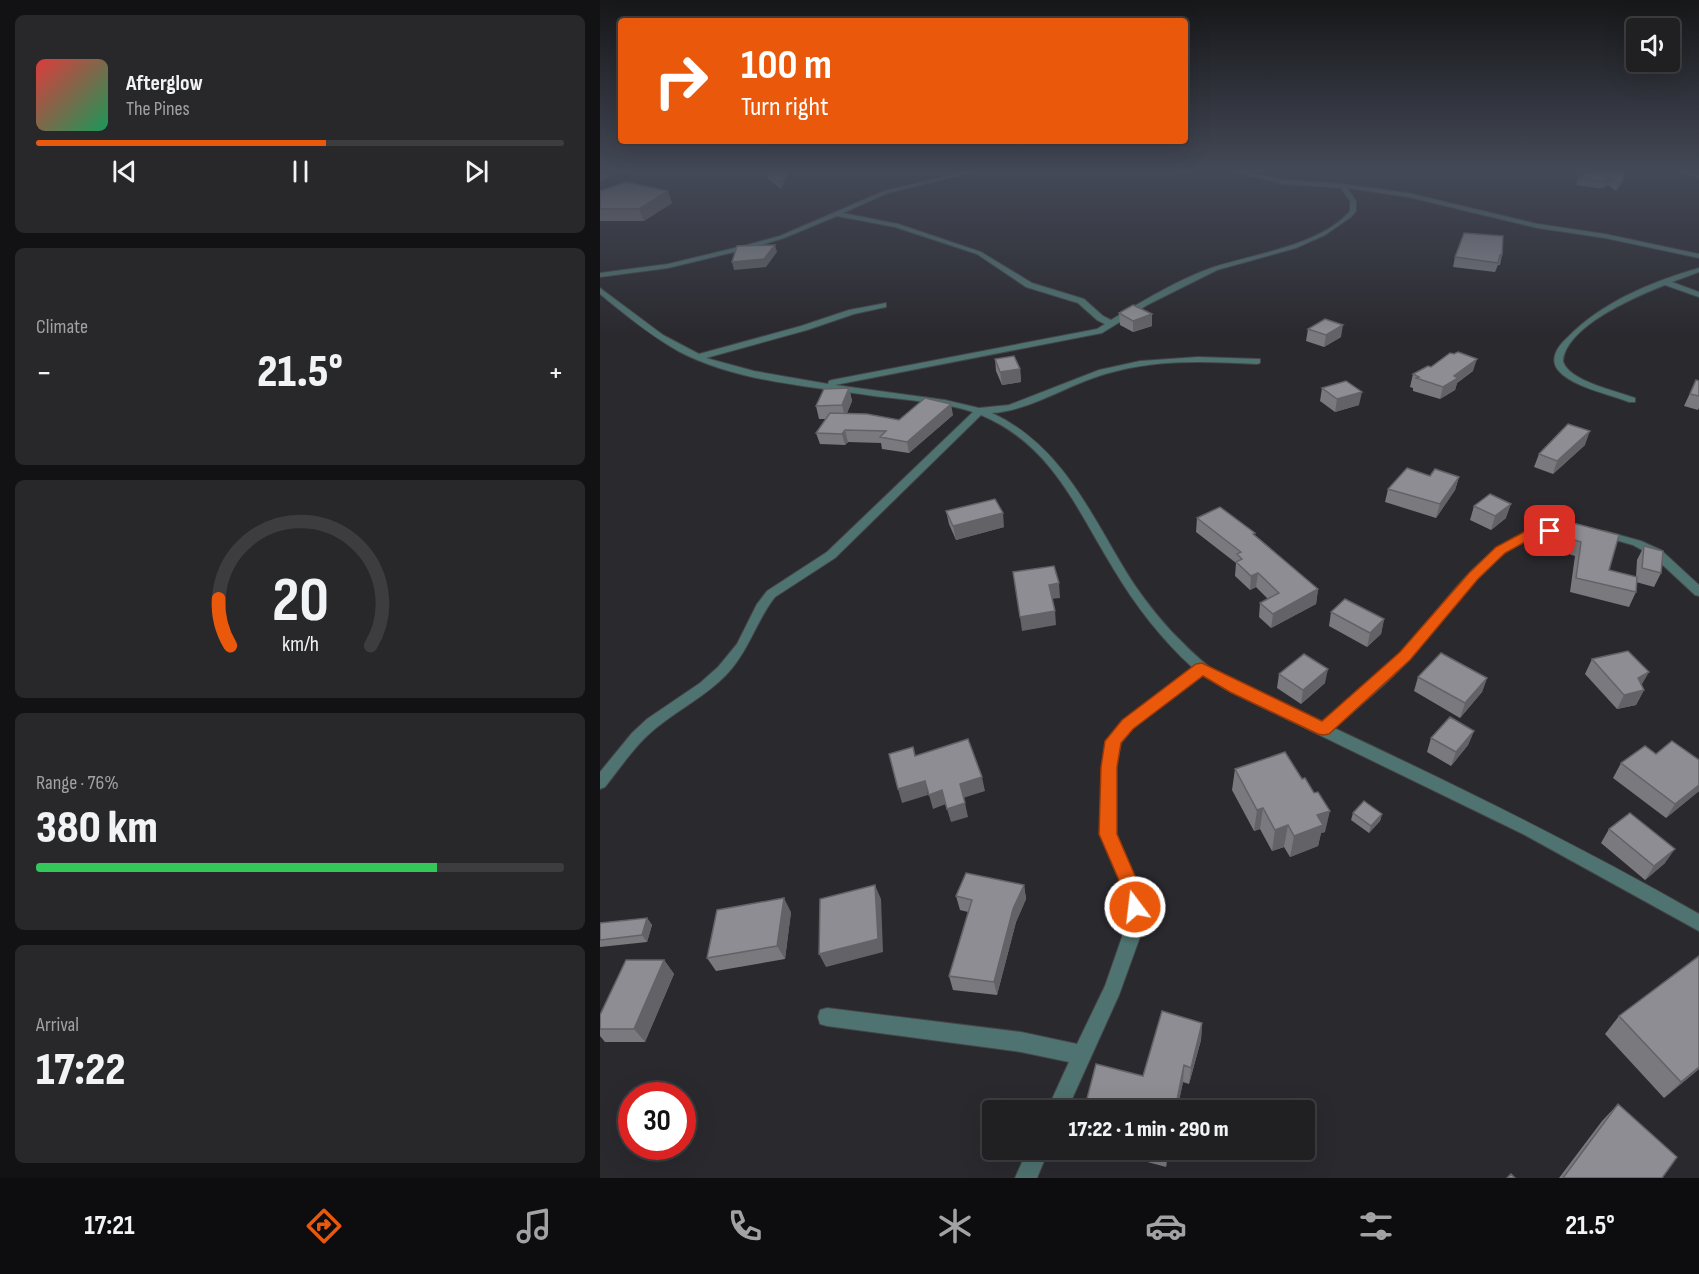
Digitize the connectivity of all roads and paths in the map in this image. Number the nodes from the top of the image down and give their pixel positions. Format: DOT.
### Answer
graph roads {
  1 [pos="810,225"];
  2 [pos="896,225"];
  3 [pos="1336,225"];
  4 [pos="1534,225"];
  5 [pos="1699,256"];
  6 [pos="1699,270"];
  7 [pos="600,275"];
  8 [pos="1664,282"];
  9 [pos="600,291"];
  10 [pos="1699,295"];
  11 [pos="883,305"];
  12 [pos="1110,323"];
  13 [pos="699,357"];
  14 [pos="1257,361"];
  15 [pos="822,385"];
  16 [pos="1632,400"];
  17 [pos="980,411"];
  18 [pos="1699,592"];
  19 [pos="1202,668"];
  20 [pos="1323,729"];
  21 [pos="600,783"];
  22 [pos="1699,923"];
  23 [pos="827,1017"];
  24 [pos="1082,1055"];
  25 [pos="1062,1100"];
  26 [pos="1034,1160"];
  27 [pos="1026,1178"];
  1 -- 7 [label="street"];
  2 -- 12 [label="street"];
  3 -- 12 [label="street"];
  4 -- 5 [label="street"];
  6 -- 8 [label="street"];
  8 -- 10 [label="street"];
  8 -- 16 [label="street"];
  9 -- 13 [label="street"];
  11 -- 13 [label="street"];
  12 -- 15 [label="street"];
  13 -- 15 [label="street"];
  14 -- 17 [label="street"];
  15 -- 17 [label="street"];
  17 -- 19 [label="street"];
  17 -- 21 [label="street"];
  18 -- 20 [label="street"];
  19 -- 20 [label="street"];
  19 -- 24 [label="street"];
  20 -- 22 [label="street"];
  23 -- 24 [label="street"];
  24 -- 25 [label="street"];
  26 -- 27 [label="street"];
}
